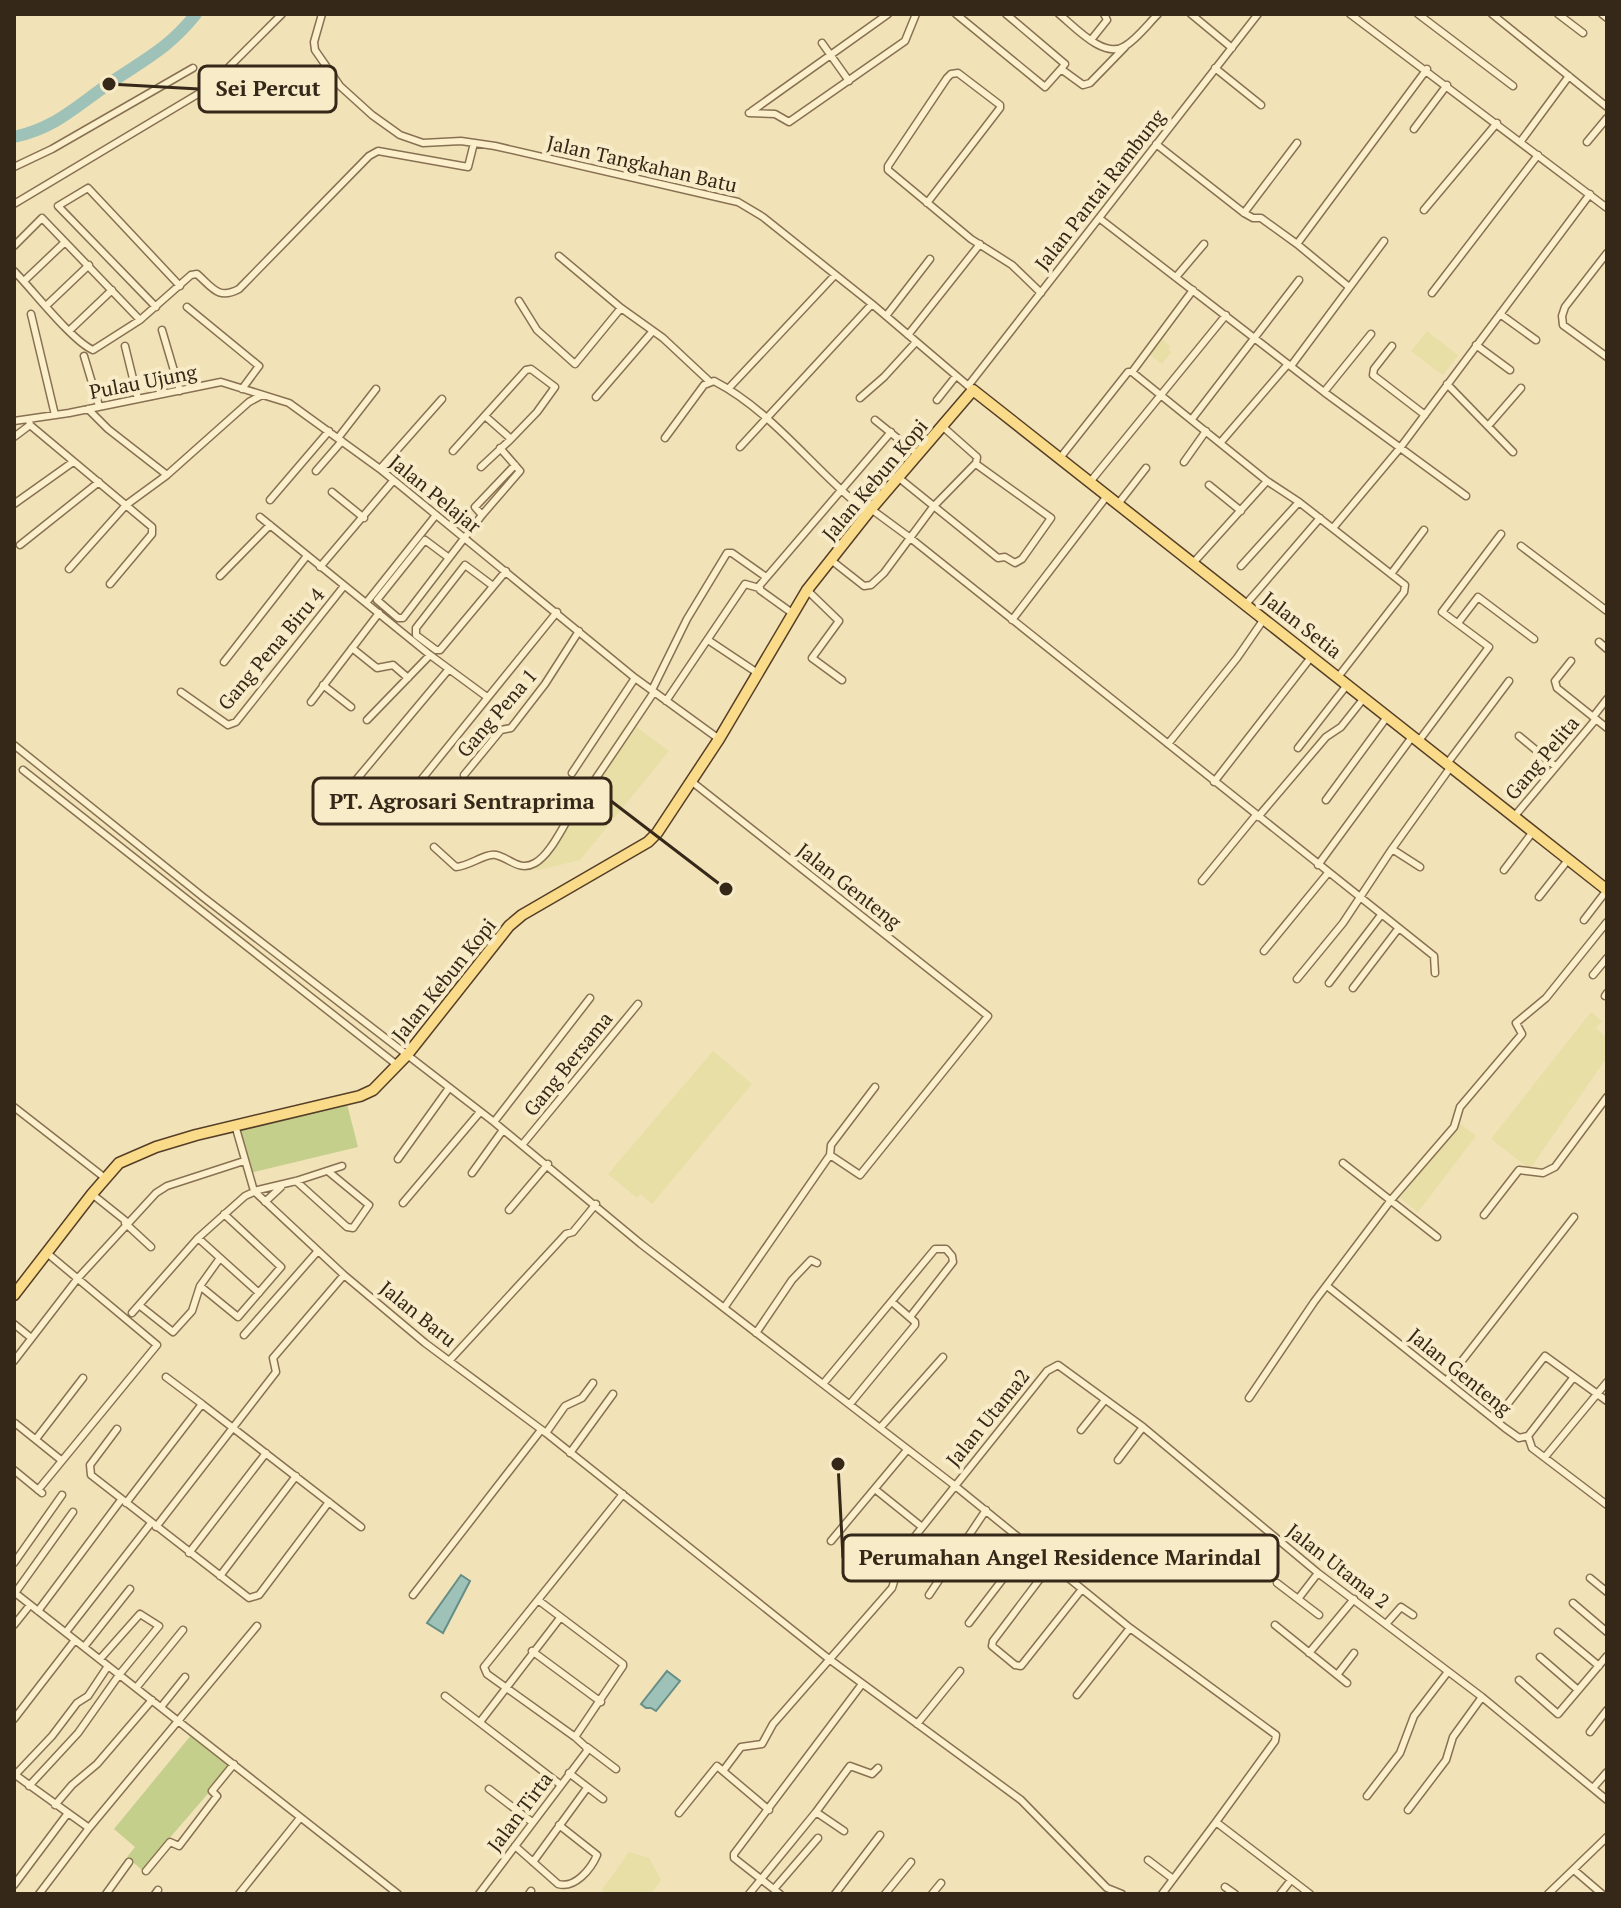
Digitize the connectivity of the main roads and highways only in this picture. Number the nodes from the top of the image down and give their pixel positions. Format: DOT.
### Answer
graph roads {
  1 [pos="971,388"];
  2 [pos="1607,890"];
  3 [pos="14,1295"];
  1 -- 2 [label="main road, Jalan Setia"];
  1 -- 3 [label="main road, Jalan Kebun Kopi"];
}
